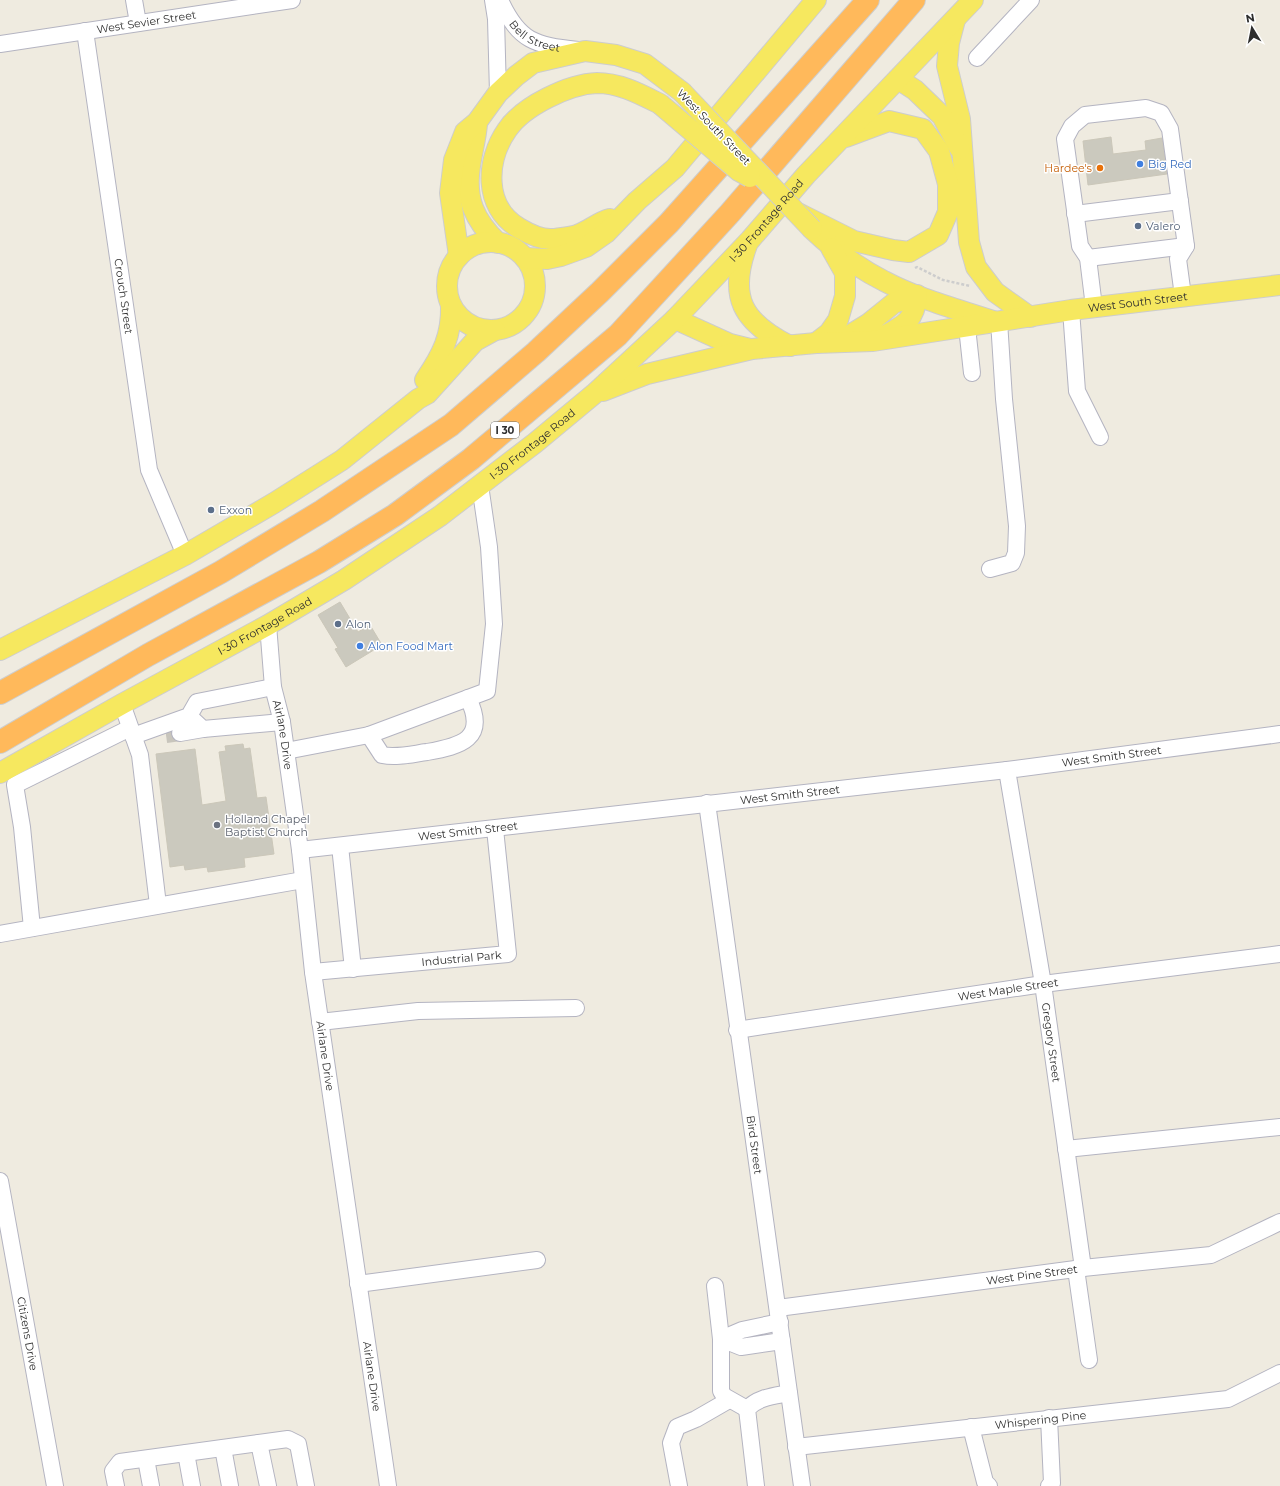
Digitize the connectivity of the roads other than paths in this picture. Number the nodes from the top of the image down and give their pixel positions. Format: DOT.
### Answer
graph roads {
  1 [pos="134,0"];
  2 [pos="292,0"];
  3 [pos="493,0"];
  4 [pos="500,0"];
  5 [pos="816,0"];
  6 [pos="868,0"];
  7 [pos="914,0"];
  8 [pos="973,0"];
  9 [pos="1031,0"];
  10 [pos="956,17"];
  11 [pos="138,23"];
  12 [pos="84,31"];
  13 [pos="0,44"];
  14 [pos="585,51"];
  15 [pos="977,58"];
  16 [pos="898,79"];
  17 [pos="498,93"];
  18 [pos="477,122"];
  19 [pos="842,139"];
  20 [pos="963,154"];
  21 [pos="768,183"];
  22 [pos="1180,201"];
  23 [pos="794,211"];
  24 [pos="1075,214"];
  25 [pos="624,216"];
  26 [pos="750,240"];
  27 [pos="498,242"];
  28 [pos="830,246"];
  29 [pos="1186,246"];
  30 [pos="459,256"];
  31 [pos="526,258"];
  32 [pos="1088,258"];
  33 [pos="1280,285"];
  34 [pos="917,296"];
  35 [pos="1183,296"];
  36 [pos="452,305"];
  37 [pos="1094,307"];
  38 [pos="1071,310"];
  39 [pos="1030,317"];
  40 [pos="675,319"];
  41 [pos="997,321"];
  42 [pos="967,327"];
  43 [pos="495,330"];
  44 [pos="873,341"];
  45 [pos="816,343"];
  46 [pos="836,343"];
  47 [pos="790,346"];
  48 [pos="752,349"];
  49 [pos="972,373"];
  50 [pos="594,394"];
  51 [pos="418,399"];
  52 [pos="1100,437"];
  53 [pos="480,485"];
  54 [pos="185,555"];
  55 [pos="990,569"];
  56 [pos="268,625"];
  57 [pos="1,646"];
  58 [pos="273,687"];
  59 [pos="0,693"];
  60 [pos="468,698"];
  61 [pos="122,704"];
  62 [pos="189,716"];
  63 [pos="282,722"];
  64 [pos="203,729"];
  65 [pos="137,732"];
  66 [pos="1280,734"];
  67 [pos="369,735"];
  68 [pos="0,742"];
  69 [pos="286,751"];
  70 [pos="1007,770"];
  71 [pos="0,773"];
  72 [pos="707,803"];
  73 [pos="495,829"];
  74 [pos="340,846"];
  75 [pos="300,850"];
  76 [pos="303,880"];
  77 [pos="158,905"];
  78 [pos="32,928"];
  79 [pos="0,934"];
  80 [pos="1280,954"];
  81 [pos="353,969"];
  82 [pos="313,972"];
  83 [pos="1043,984"];
  84 [pos="576,1008"];
  85 [pos="320,1022"];
  86 [pos="737,1030"];
  87 [pos="1280,1127"];
  88 [pos="1066,1149"];
  89 [pos="0,1180"];
  90 [pos="1280,1222"];
  91 [pos="537,1260"];
  92 [pos="1080,1269"];
  93 [pos="358,1284"];
  94 [pos="715,1286"];
  95 [pos="779,1315"];
  96 [pos="721,1339"];
  97 [pos="782,1342"];
  98 [pos="1089,1360"];
  99 [pos="1280,1373"];
  100 [pos="789,1393"];
  101 [pos="729,1400"];
  102 [pos="747,1409"];
  103 [pos="1049,1418"];
  104 [pos="971,1427"];
  105 [pos="259,1443"];
  106 [pos="796,1447"];
  107 [pos="224,1448"];
  108 [pos="186,1453"];
  109 [pos="146,1459"];
  110 [pos="55,1486"];
  111 [pos="116,1486"];
  112 [pos="151,1486"];
  113 [pos="192,1486"];
  114 [pos="230,1486"];
  115 [pos="268,1486"];
  116 [pos="306,1486"];
  117 [pos="388,1486"];
  118 [pos="678,1486"];
  119 [pos="756,1486"];
  120 [pos="802,1486"];
  121 [pos="988,1486"];
  122 [pos="1049,1486"];
  1 -- 11 [label="street"];
  2 -- 11 [label="street, West Sevier Street"];
  3 -- 17 [label="street, Bell Street"];
  4 -- 14 [label="street, Bell Street"];
  5 -- 25 [label="main road"];
  6 -- 59 [label="highway"];
  7 -- 68 [label="highway, I 30"];
  8 -- 10 [label="main road, I-30 Frontage Road"];
  9 -- 15 [label="street"];
  10 -- 16 [label="main road, I-30 Frontage Road"];
  10 -- 20 [label="main road"];
  11 -- 12 [label="street, West Sevier Street"];
  12 -- 13 [label="street, West Sevier Street"];
  12 -- 54 [label="street, Crouch Street"];
  14 -- 17 [label="main road, West South Street"];
  14 -- 21 [label="main road, West South Street, bridge"];
  16 -- 19 [label="main road, I-30 Frontage Road"];
  16 -- 20 [label="main road"];
  17 -- 18 [label="main road, West South Street"];
  18 -- 27 [label="main road, West South Street"];
  18 -- 30 [label="main road, West South Street"];
  19 -- 23 [label="main road"];
  19 -- 26 [label="main road, I-30 Frontage Road"];
  20 -- 39 [label="main road"];
  21 -- 23 [label="main road, West South Street, bridge"];
  21 -- 25 [label="main road, bridge"];
  22 -- 24 [label="street"];
  22 -- 24 [label="street"];
  22 -- 29 [label="street"];
  23 -- 28 [label="main road, West South Street, bridge"];
  24 -- 32 [label="street"];
  25 -- 31 [label="main road"];
  26 -- 40 [label="main road, I-30 Frontage Road"];
  26 -- 47 [label="main road"];
  27 -- 30 [label="main road"];
  27 -- 31 [label="main road"];
  28 -- 34 [label="main road, West South Street"];
  28 -- 45 [label="main road"];
  29 -- 32 [label="street"];
  29 -- 35 [label="street"];
  30 -- 36 [label="main road"];
  31 -- 43 [label="main road"];
  32 -- 37 [label="street"];
  33 -- 35 [label="main road, West South Street"];
  34 -- 41 [label="main road, West South Street"];
  34 -- 44 [label="main road"];
  34 -- 46 [label="main road"];
  35 -- 37 [label="main road, West South Street"];
  36 -- 43 [label="main road"];
  36 -- 51 [label="main road"];
  37 -- 38 [label="main road, West South Street"];
  38 -- 39 [label="main road, West South Street"];
  38 -- 52 [label="street"];
  39 -- 41 [label="main road, West South Street"];
  40 -- 48 [label="main road, West South Street"];
  40 -- 50 [label="main road, I-30 Frontage Road"];
  41 -- 42 [label="main road, West South Street"];
  41 -- 55 [label="street"];
  42 -- 44 [label="main road, West South Street"];
  42 -- 49 [label="street"];
  43 -- 51 [label="main road"];
  44 -- 46 [label="main road, West South Street"];
  45 -- 46 [label="main road, West South Street"];
  45 -- 47 [label="main road, West South Street"];
  47 -- 48 [label="main road, West South Street"];
  48 -- 50 [label="main road, West South Street"];
  50 -- 53 [label="main road, I-30 Frontage Road"];
  51 -- 54 [label="main road"];
  53 -- 56 [label="main road, I-30 Frontage Road"];
  53 -- 60 [label="street"];
  54 -- 57 [label="main road"];
  56 -- 58 [label="street, Airlane Drive"];
  56 -- 61 [label="main road, I-30 Frontage Road"];
  58 -- 62 [label="street"];
  58 -- 63 [label="street, Airlane Drive"];
  60 -- 67 [label="street"];
  60 -- 67 [label="street"];
  61 -- 65 [label="street"];
  61 -- 71 [label="main road, I-30 Frontage Road"];
  62 -- 64 [label="street"];
  62 -- 65 [label="street"];
  63 -- 64 [label="street"];
  63 -- 69 [label="street, Airlane Drive"];
  64 -- 65 [label="street"];
  65 -- 77 [label="street"];
  65 -- 78 [label="street"];
  66 -- 70 [label="street, West Smith Street"];
  67 -- 69 [label="street"];
  69 -- 75 [label="street, Airlane Drive"];
  70 -- 72 [label="street, West Smith Street"];
  70 -- 83 [label="street, Gregory Street"];
  72 -- 73 [label="street, West Smith Street"];
  72 -- 86 [label="street, Bird Street"];
  73 -- 74 [label="street, West Smith Street"];
  73 -- 81 [label="street, Industrial Park"];
  74 -- 75 [label="street, West Smith Street"];
  74 -- 81 [label="street"];
  75 -- 76 [label="street, Airlane Drive"];
  76 -- 77 [label="street"];
  76 -- 82 [label="street, Airlane Drive"];
  77 -- 78 [label="street"];
  78 -- 79 [label="street"];
  80 -- 83 [label="street, West Maple Street"];
  81 -- 82 [label="street, Industrial Park"];
  82 -- 85 [label="street, Airlane Drive"];
  83 -- 86 [label="street, West Maple Street"];
  83 -- 88 [label="street, Gregory Street"];
  84 -- 85 [label="street"];
  85 -- 93 [label="street, Airlane Drive"];
  86 -- 95 [label="street, Bird Street"];
  87 -- 88 [label="street"];
  88 -- 92 [label="street, Gregory Street"];
  89 -- 110 [label="street, Citizens Drive"];
  90 -- 92 [label="street, West Pine Street"];
  91 -- 93 [label="street"];
  92 -- 95 [label="street, West Pine Street"];
  92 -- 98 [label="street, Gregory Street"];
  93 -- 117 [label="street, Airlane Drive"];
  94 -- 96 [label="street"];
  95 -- 96 [label="street, West Pine Street"];
  95 -- 97 [label="street, Bird Street"];
  96 -- 97 [label="street"];
  96 -- 101 [label="street"];
  97 -- 100 [label="street, Bird Street"];
  99 -- 103 [label="street, Whispering Pine"];
  100 -- 102 [label="street"];
  100 -- 106 [label="street, Bird Street"];
  101 -- 102 [label="street"];
  101 -- 118 [label="street"];
  102 -- 119 [label="street"];
  103 -- 104 [label="street, Whispering Pine"];
  103 -- 122 [label="street"];
  104 -- 106 [label="street, Whispering Pine"];
  104 -- 121 [label="street"];
  105 -- 107 [label="street"];
  105 -- 115 [label="street"];
  105 -- 116 [label="street"];
  106 -- 120 [label="street, Bird Street"];
  107 -- 108 [label="street"];
  107 -- 114 [label="street"];
  108 -- 109 [label="street"];
  108 -- 113 [label="street"];
  109 -- 111 [label="street"];
  109 -- 112 [label="street"];
}
